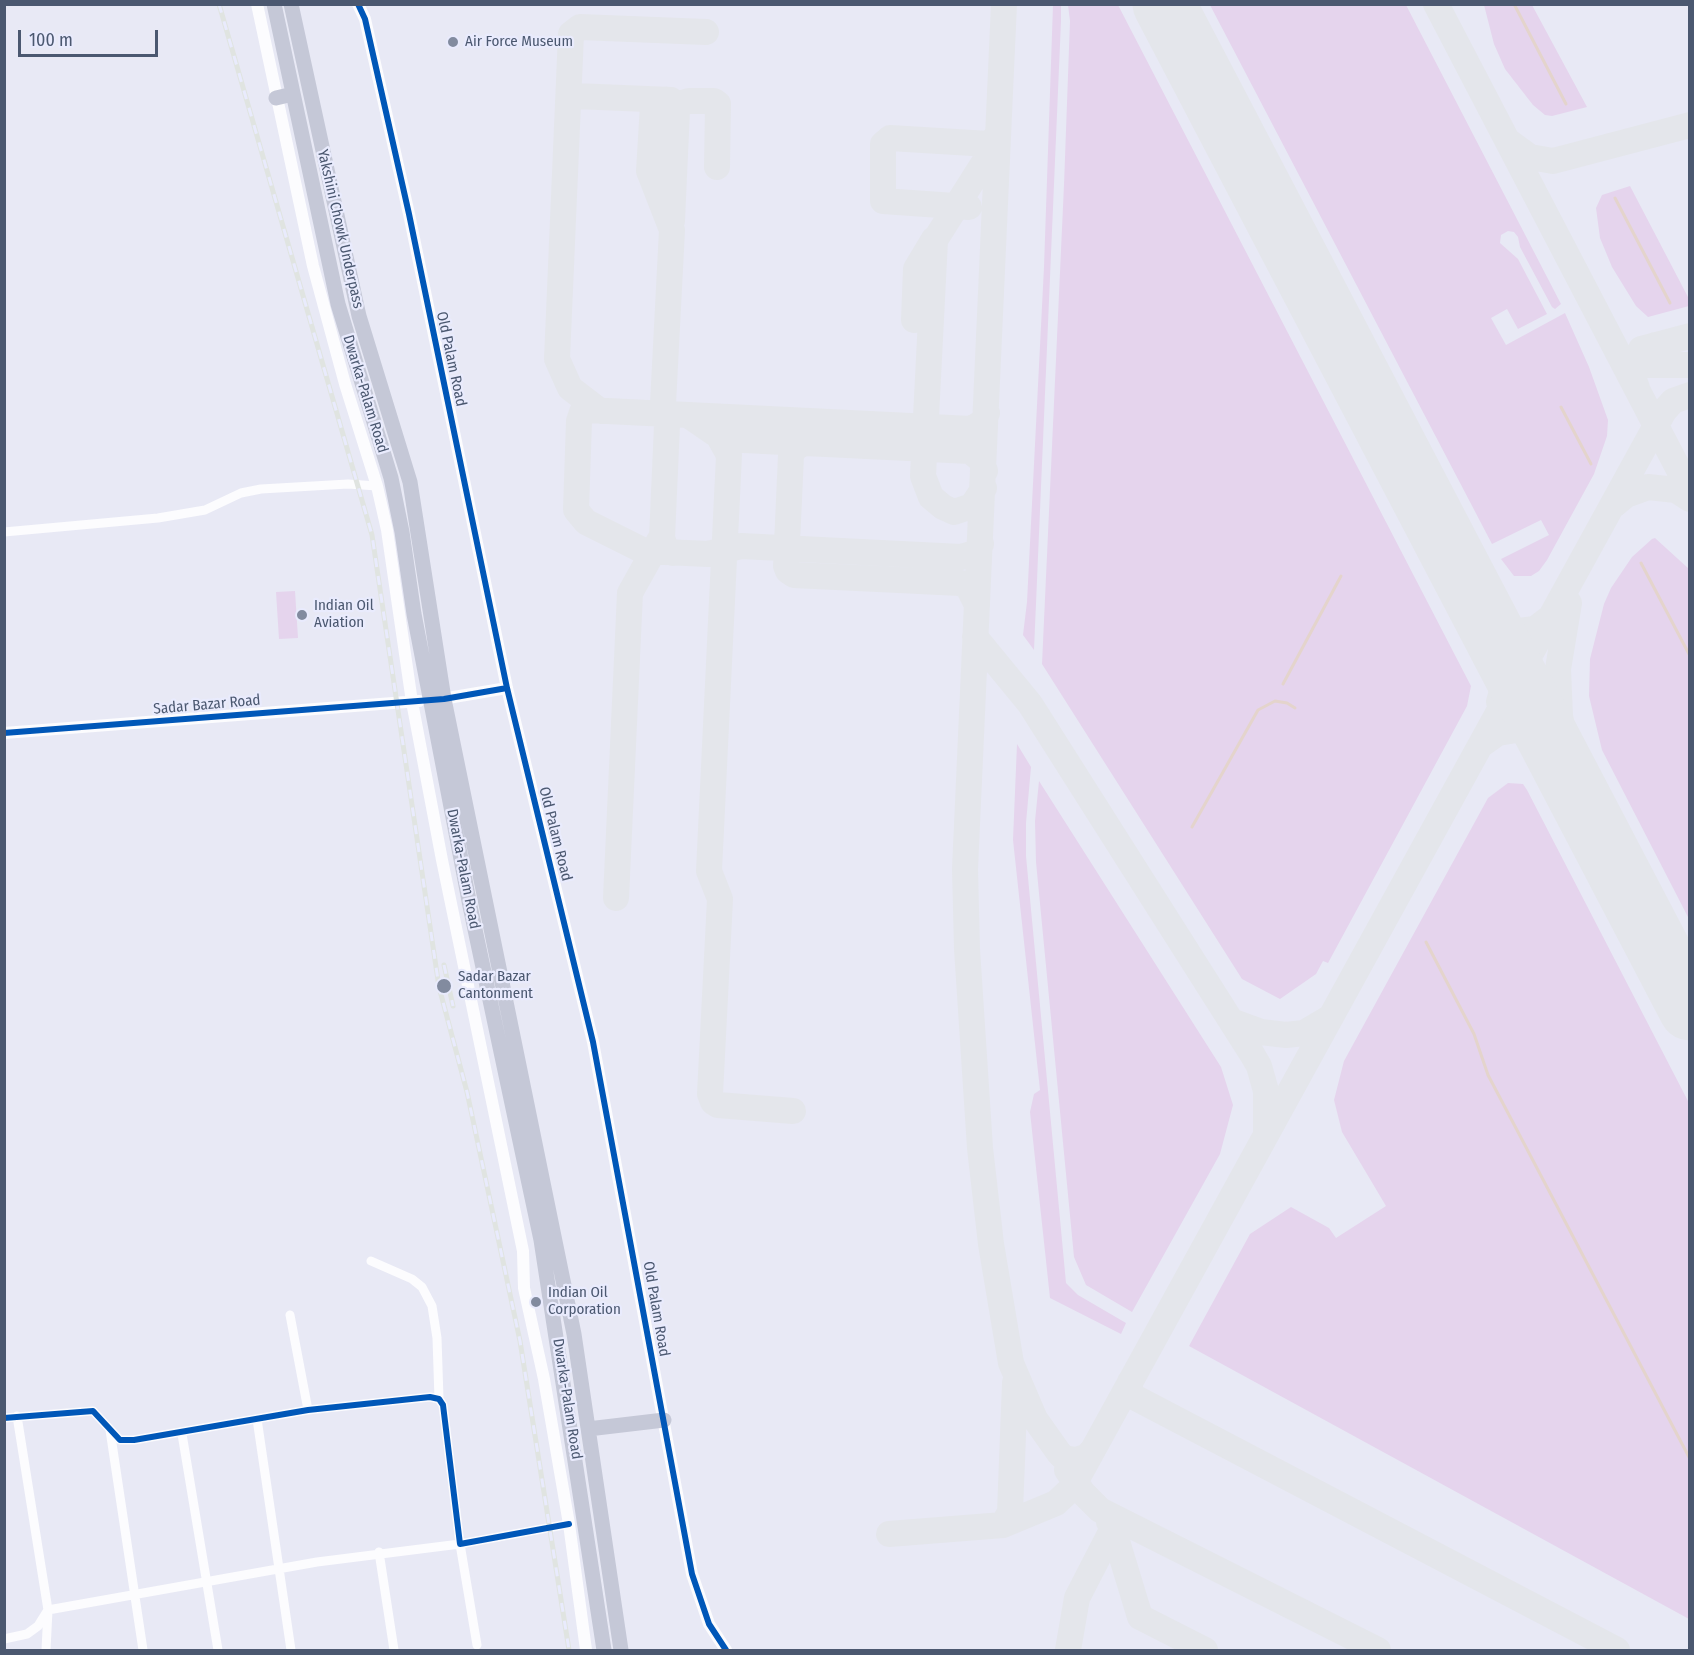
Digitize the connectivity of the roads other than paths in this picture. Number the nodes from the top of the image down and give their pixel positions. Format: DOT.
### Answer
graph roads {
  1 [pos="257,4"];
  2 [pos="274,4"];
  3 [pos="291,4"];
  4 [pos="358,4"];
  5 [pos="368,4"];
  6 [pos="365,19"];
  7 [pos="293,94"];
  8 [pos="276,98"];
  9 [pos="377,486"];
  10 [pos="4,532"];
  11 [pos="507,688"];
  12 [pos="437,700"];
  13 [pos="412,702"];
  14 [pos="4,733"];
  15 [pos="370,1261"];
  16 [pos="290,1315"];
  17 [pos="439,1399"];
  18 [pos="308,1410"];
  19 [pos="17,1416"];
  20 [pos="4,1418"];
  21 [pos="257,1419"];
  22 [pos="664,1420"];
  23 [pos="110,1429"];
  24 [pos="588,1429"];
  25 [pos="182,1434"];
  26 [pos="569,1524"];
  27 [pos="460,1544"];
  28 [pos="379,1552"];
  29 [pos="279,1569"];
  30 [pos="208,1580"];
  31 [pos="133,1594"];
  32 [pos="48,1610"];
  33 [pos="4,1639"];
  34 [pos="477,1645"];
  35 [pos="45,1650"];
  36 [pos="143,1650"];
  37 [pos="218,1650"];
  38 [pos="291,1650"];
  39 [pos="394,1650"];
  40 [pos="586,1650"];
  41 [pos="604,1650"];
  42 [pos="621,1650"];
  43 [pos="726,1650"];
  1 -- 8 [label="street"];
  2 -- 7 [label="main road"];
  3 -- 12 [label="main road, Yakshini Chowk Underpass"];
  4 -- 6 [label="street"];
  5 -- 6 [label="street"];
  6 -- 11 [label="street, Old Palam Road"];
  7 -- 8 [label="main road"];
  7 -- 12 [label="main road, Dwarka-Palam Road"];
  8 -- 9 [label="street"];
  9 -- 10 [label="street"];
  9 -- 13 [label="street"];
  11 -- 12 [label="street, Sadar Bazar Road"];
  11 -- 22 [label="street, Old Palam Road"];
  12 -- 13 [label="street, Sadar Bazar Road"];
  12 -- 24 [label="main road, Dwarka-Palam Road"];
  12 -- 41 [label="main road, Dwarka-Palam Road"];
  13 -- 14 [label="street, Sadar Bazar Road"];
  13 -- 26 [label="street"];
  15 -- 17 [label="street"];
  16 -- 18 [label="street"];
  17 -- 18 [label="street"];
  17 -- 27 [label="street"];
  18 -- 21 [label="street"];
  19 -- 20 [label="street"];
  19 -- 23 [label="street"];
  19 -- 32 [label="street"];
  21 -- 25 [label="street"];
  21 -- 29 [label="street"];
  22 -- 24 [label="main road"];
  22 -- 43 [label="street, Old Palam Road"];
  23 -- 25 [label="street"];
  23 -- 31 [label="street"];
  24 -- 42 [label="main road, Dwarka-Palam Road"];
  25 -- 30 [label="street"];
  26 -- 27 [label="street"];
  26 -- 40 [label="street"];
  27 -- 28 [label="street"];
  27 -- 34 [label="street"];
  28 -- 29 [label="street"];
  28 -- 39 [label="street"];
  29 -- 30 [label="street"];
  29 -- 38 [label="street"];
  30 -- 31 [label="street"];
  30 -- 37 [label="street"];
  31 -- 32 [label="street"];
  31 -- 36 [label="street"];
  32 -- 33 [label="street"];
  32 -- 35 [label="street"];
}
